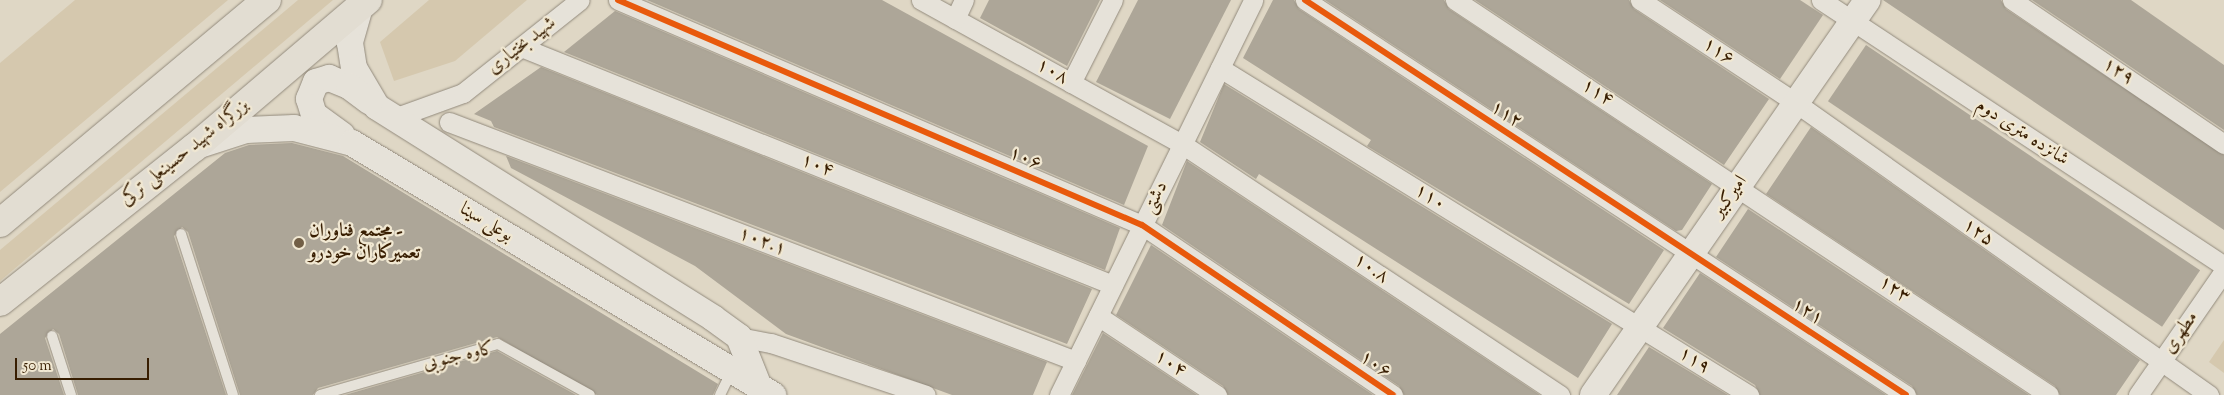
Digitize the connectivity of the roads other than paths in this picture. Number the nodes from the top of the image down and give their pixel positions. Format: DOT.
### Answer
graph roads {
  1 [pos="267,0"];
  2 [pos="580,0"];
  3 [pos="618,0"];
  4 [pos="921,0"];
  5 [pos="964,0"];
  6 [pos="1113,0"];
  7 [pos="1253,0"];
  8 [pos="1306,0"];
  9 [pos="1456,0"];
  10 [pos="1640,0"];
  11 [pos="1820,0"];
  12 [pos="1868,0"];
  13 [pos="2012,0"];
  14 [pos="364,3"];
  15 [pos="955,19"];
  16 [pos="1853,21"];
  17 [pos="521,47"];
  18 [pos="1220,68"];
  19 [pos="1071,82"];
  20 [pos="463,93"];
  21 [pos="1796,103"];
  22 [pos="385,113"];
  23 [pos="449,122"];
  24 [pos="352,143"];
  25 [pos="1182,144"];
  26 [pos="2224,144"];
  27 [pos="196,147"];
  28 [pos="455,156"];
  29 [pos="1738,186"];
  30 [pos="0,224"];
  31 [pos="1142,225"];
  32 [pos="181,234"];
  33 [pos="1691,254"];
  34 [pos="2224,266"];
  35 [pos="2224,271"];
  36 [pos="1113,285"];
  37 [pos="0,302"];
  38 [pos="1098,316"];
  39 [pos="1640,327"];
  40 [pos="52,336"];
  41 [pos="739,338"];
  42 [pos="1076,361"];
  43 [pos="2160,362"];
  44 [pos="732,371"];
  45 [pos="766,391"];
  46 [pos="71,395"];
  47 [pos="233,395"];
  48 [pos="320,395"];
  49 [pos="590,395"];
  50 [pos="720,395"];
  51 [pos="926,395"];
  52 [pos="1059,395"];
  53 [pos="1217,395"];
  54 [pos="1394,395"];
  55 [pos="1560,395"];
  56 [pos="1592,395"];
  57 [pos="1749,395"];
  58 [pos="1906,395"];
  59 [pos="2049,395"];
  60 [pos="2138,395"];
  61 [pos="2209,395"];
  1 -- 30 [label="highway"];
  2 -- 17 [label="street, شهید بختیاری"];
  3 -- 31 [label="street, ۱۰۶"];
  4 -- 15 [label="street, ۱۰۸"];
  5 -- 15 [label="street"];
  6 -- 19 [label="street"];
  7 -- 18 [label="street, دشتی"];
  8 -- 33 [label="street, ۱۱۲"];
  9 -- 29 [label="street, ۱۱۴"];
  10 -- 21 [label="street, ۱۱۶"];
  11 -- 16 [label="street, شانزده متری دوم"];
  12 -- 16 [label="main road, امیرکبیر"];
  13 -- 26 [label="street, ۱۲۹"];
  14 -- 22 [label="main road"];
  14 -- 27 [label="highway, بزرگراه شهید حسینعلی ترکی"];
  15 -- 19 [label="street, ۱۰۸"];
  16 -- 21 [label="main road, امیرکبیر"];
  16 -- 34 [label="street, شانزده متری دوم"];
  17 -- 20 [label="street, شهید بختیاری"];
  17 -- 36 [label="street, ۱۰۴"];
  18 -- 25 [label="street, دشتی"];
  18 -- 39 [label="street, ۱۱۰"];
  19 -- 25 [label="street, ۱۰۸"];
  20 -- 22 [label="street"];
  20 -- 23 [label="street"];
  21 -- 29 [label="main road, امیرکبیر"];
  21 -- 43 [label="street, ۱۲۵"];
  22 -- 24 [label="main road"];
  22 -- 28 [label="main road"];
  23 -- 28 [label="street"];
  23 -- 42 [label="street, ۱۰۲.۱"];
  24 -- 27 [label="main road, بوعلی سینا"];
  24 -- 44 [label="main road, بوعلی سینا"];
  25 -- 31 [label="street, دشتی"];
  25 -- 55 [label="street, ۱۰.۸"];
  27 -- 37 [label="highway, بزرگراه شهید حسینعلی ترکی"];
  28 -- 41 [label="main road"];
  29 -- 33 [label="main road, امیرکبیر"];
  29 -- 59 [label="street, ۱۲۳"];
  31 -- 36 [label="street, دشتی"];
  31 -- 54 [label="street, ۱۰۶"];
  32 -- 47 [label="lane"];
  33 -- 39 [label="main road, امیرکبیر"];
  33 -- 58 [label="street, ۱۲۱"];
  35 -- 43 [label="street, مطهری"];
  36 -- 38 [label="street, دشتی"];
  38 -- 42 [label="street, دشتی"];
  38 -- 53 [label="street, ۱۰۴"];
  39 -- 56 [label="main road, امیرکبیر"];
  39 -- 57 [label="street, ۱۱۹"];
  40 -- 46 [label="lane"];
  41 -- 44 [label="lane"];
  41 -- 45 [label="main road, بوعلی سینا"];
  41 -- 51 [label="street"];
  42 -- 52 [label="street, دشتی"];
  43 -- 60 [label="street, مطهری"];
  43 -- 61 [label="street, ۱۲۵"];
  44 -- 45 [label="main road, بوعلی سینا"];
  44 -- 50 [label="lane"];
  48 -- 49 [label="lane, کاوه جنوبی"];
}
